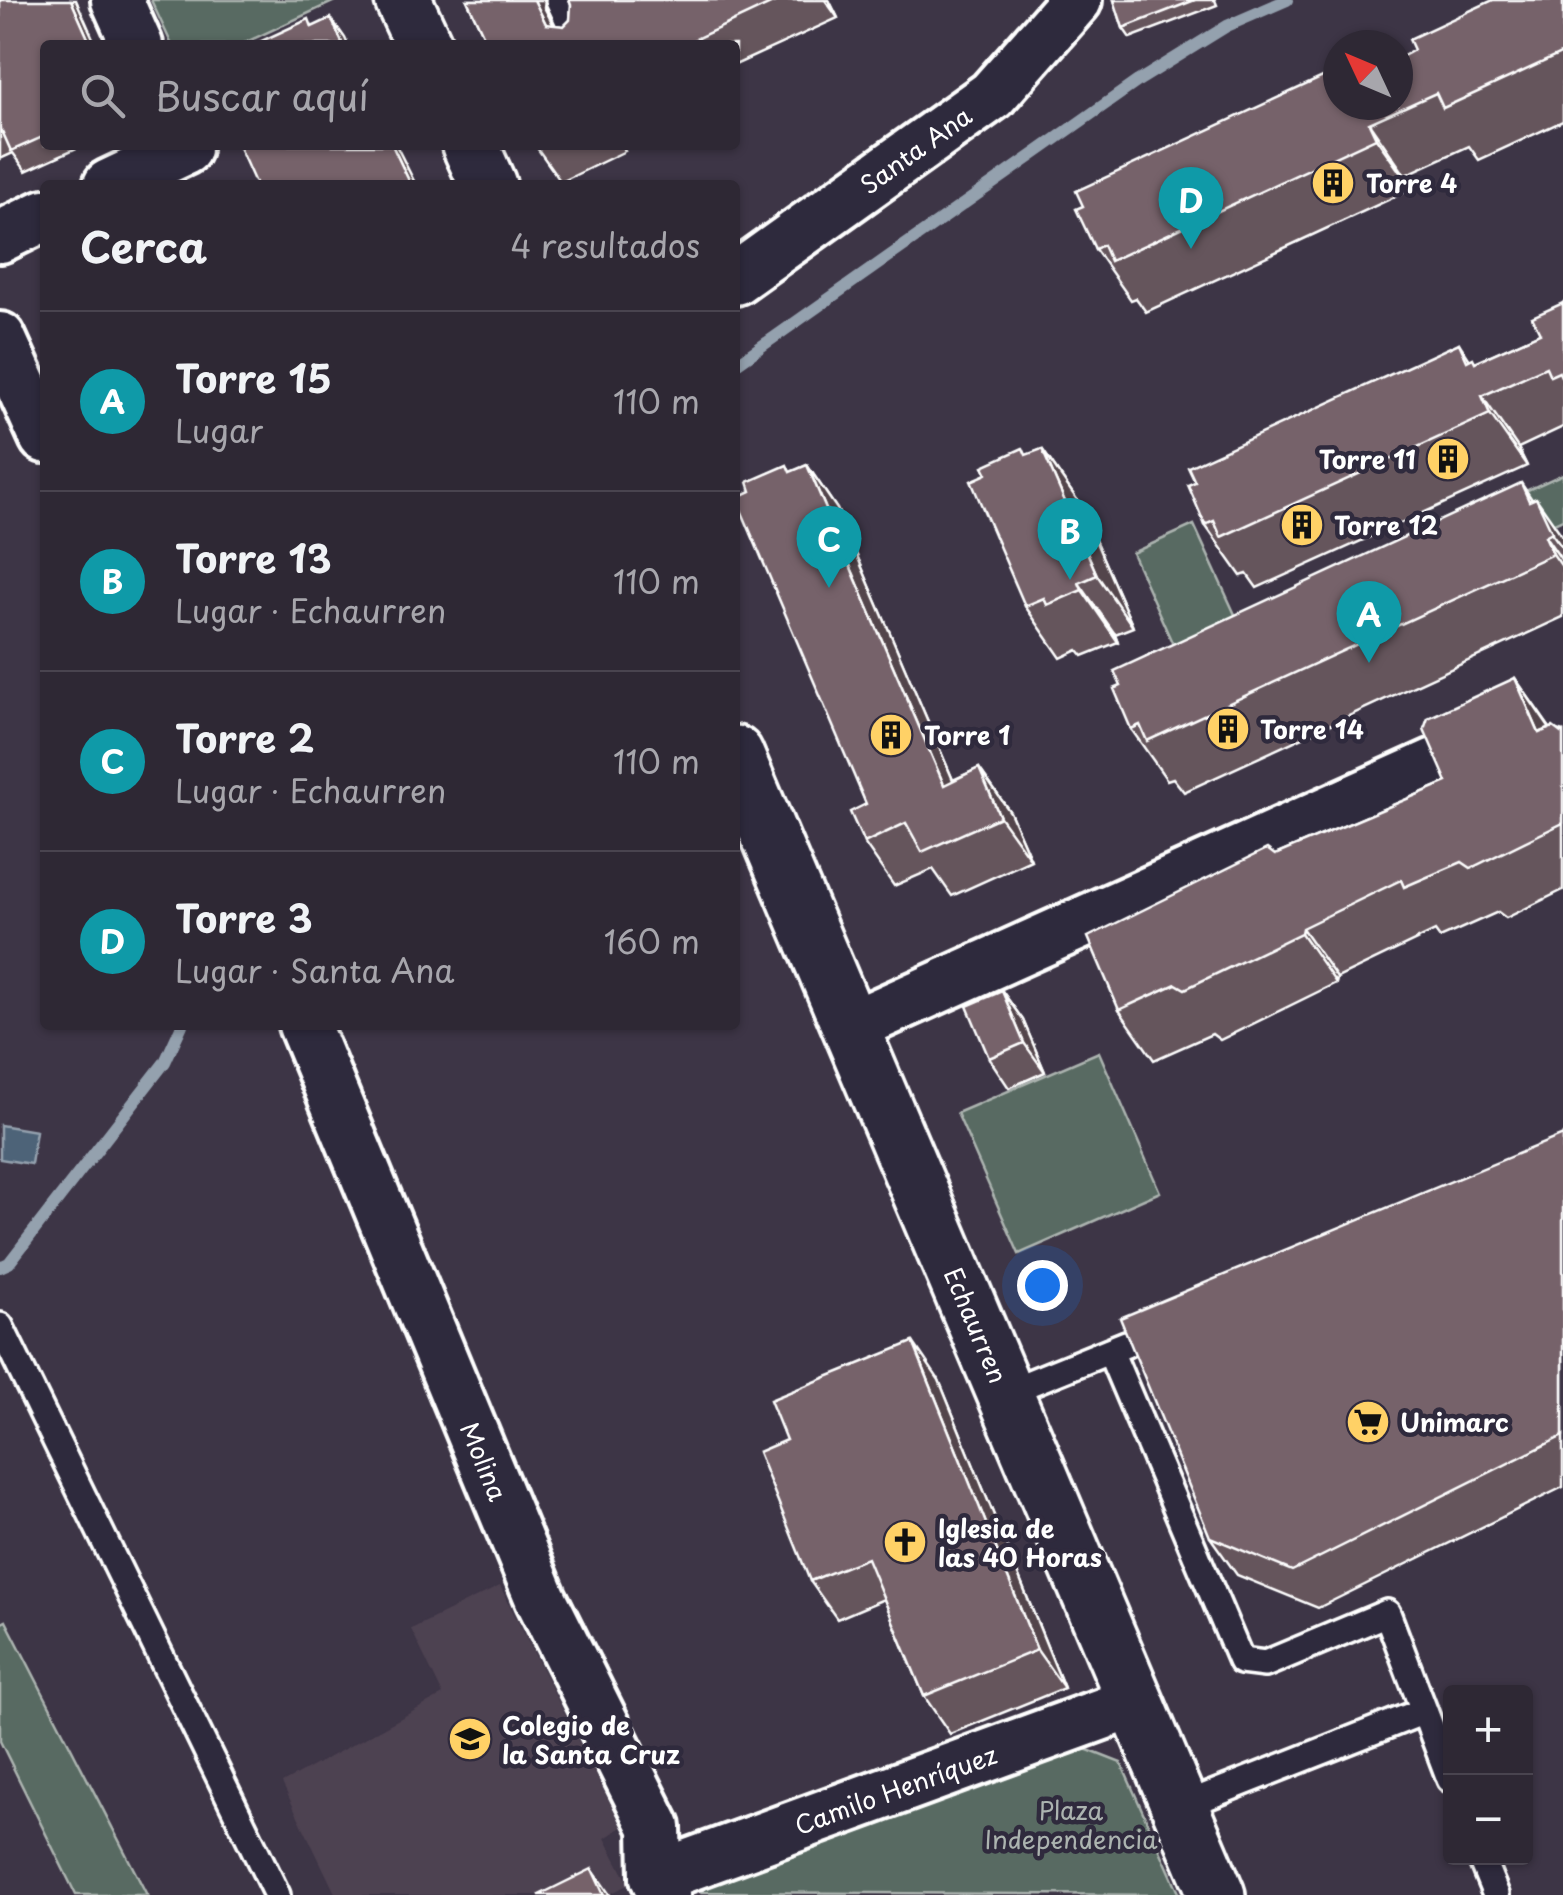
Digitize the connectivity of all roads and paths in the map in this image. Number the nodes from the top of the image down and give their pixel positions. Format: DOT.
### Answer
graph roads {
  1 [pos="117,0"];
  2 [pos="403,0"];
  3 [pos="559,0"];
  4 [pos="1076,0"];
  5 [pos="136,40"];
  6 [pos="422,40"];
  7 [pos="578,40"];
  8 [pos="472,150"];
  9 [pos="190,160"];
  10 [pos="125,180"];
  11 [pos="486,180"];
  12 [pos="40,218"];
  13 [pos="0,237"];
  14 [pos="740,275"];
  15 [pos="0,338"];
  16 [pos="40,426"];
  17 [pos="1435,764"];
  18 [pos="740,766"];
  19 [pos="850,1026"];
  20 [pos="306,1030"];
  21 [pos="0,1326"];
  22 [pos="1157,1331"];
  23 [pos="1110,1350"];
  24 [pos="1005,1393"];
  25 [pos="1135,1702"];
  26 [pos="1424,1710"];
  27 [pos="1448,1775"];
  28 [pos="1180,1808"];
  29 [pos="1484,1865"];
  30 [pos="660,1886"];
  31 [pos="277,1895"];
  32 [pos="1217,1895"];
  33 [pos="1496,1895"];
  1 -- 5 [label="street"];
  2 -- 6 [label="street"];
  3 -- 7 [label="lane"];
  4 -- 14 [label="street, Santa Ana"];
  8 -- 11 [label="street"];
  9 -- 10 [label="street"];
  12 -- 13 [label="street"];
  15 -- 16 [label="street"];
  17 -- 19 [label="street"];
  18 -- 19 [label="street, Echaurren"];
  19 -- 24 [label="street, Echaurren"];
  20 -- 30 [label="street, Molina"];
  21 -- 31 [label="lane"];
  22 -- 23 [label="lane"];
  23 -- 24 [label="lane"];
  23 -- 26 [label="lane"];
  24 -- 25 [label="street, Echaurren"];
  25 -- 28 [label="street, Echaurren"];
  25 -- 30 [label="street, Camilo Henríquez"];
  26 -- 27 [label="lane"];
  26 -- 28 [label="lane"];
  28 -- 32 [label="street, Echaurren"];
  29 -- 33 [label="lane"];
}
